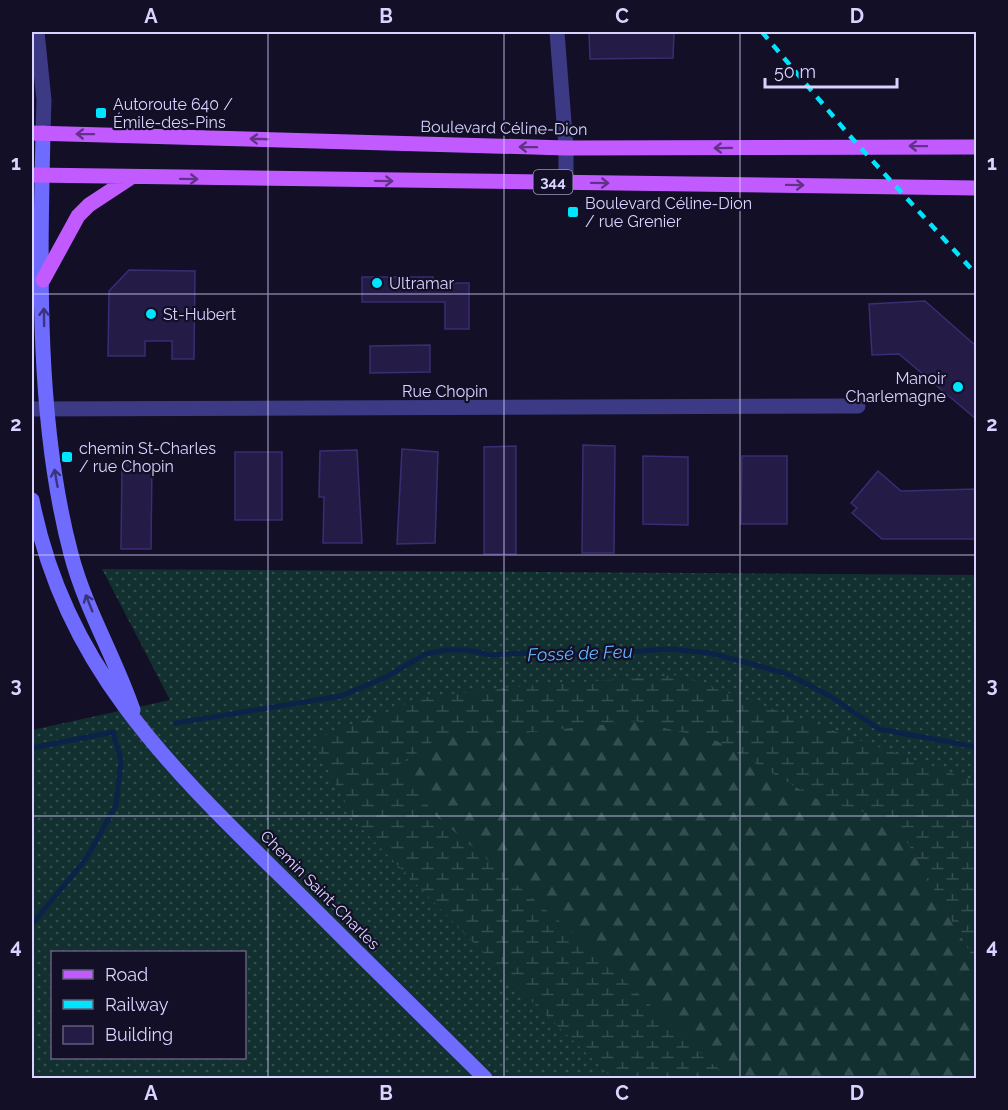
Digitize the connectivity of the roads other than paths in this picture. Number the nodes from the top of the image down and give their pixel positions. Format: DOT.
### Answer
graph roads {
  1 [pos="37,32"];
  2 [pos="557,32"];
  3 [pos="37,133"];
  4 [pos="976,147"];
  5 [pos="566,148"];
  6 [pos="37,175"];
  7 [pos="130,178"];
  8 [pos="566,182"];
  9 [pos="976,188"];
  10 [pos="43,280"];
  11 [pos="858,406"];
  12 [pos="39,409"];
  13 [pos="32,500"];
  14 [pos="137,721"];
  15 [pos="485,1078"];
  1 -- 3 [label="street"];
  2 -- 5 [label="street"];
  5 -- 3 [label="main road, Boulevard Céline-Dion / 344, one-way"];
  3 -- 6 [label="main road, Chemin Saint-Charles"];
  4 -- 5 [label="main road, Boulevard Céline-Dion / 344, one-way"];
  5 -- 8 [label="street"];
  6 -- 7 [label="main road"];
  6 -- 10 [label="main road, Chemin Saint-Charles"];
  7 -- 8 [label="main road, 344, one-way"];
  7 -- 10 [label="main road"];
  8 -- 9 [label="main road, 344, one-way"];
  12 -- 10 [label="main road, Chemin Saint-Charles, one-way"];
  11 -- 12 [label="street, Rue Chopin"];
  14 -- 12 [label="main road, Chemin Saint-Charles, one-way"];
  13 -- 14 [label="main road, Chemin Saint-Charles"];
  14 -- 15 [label="main road, Chemin Saint-Charles"];
}
